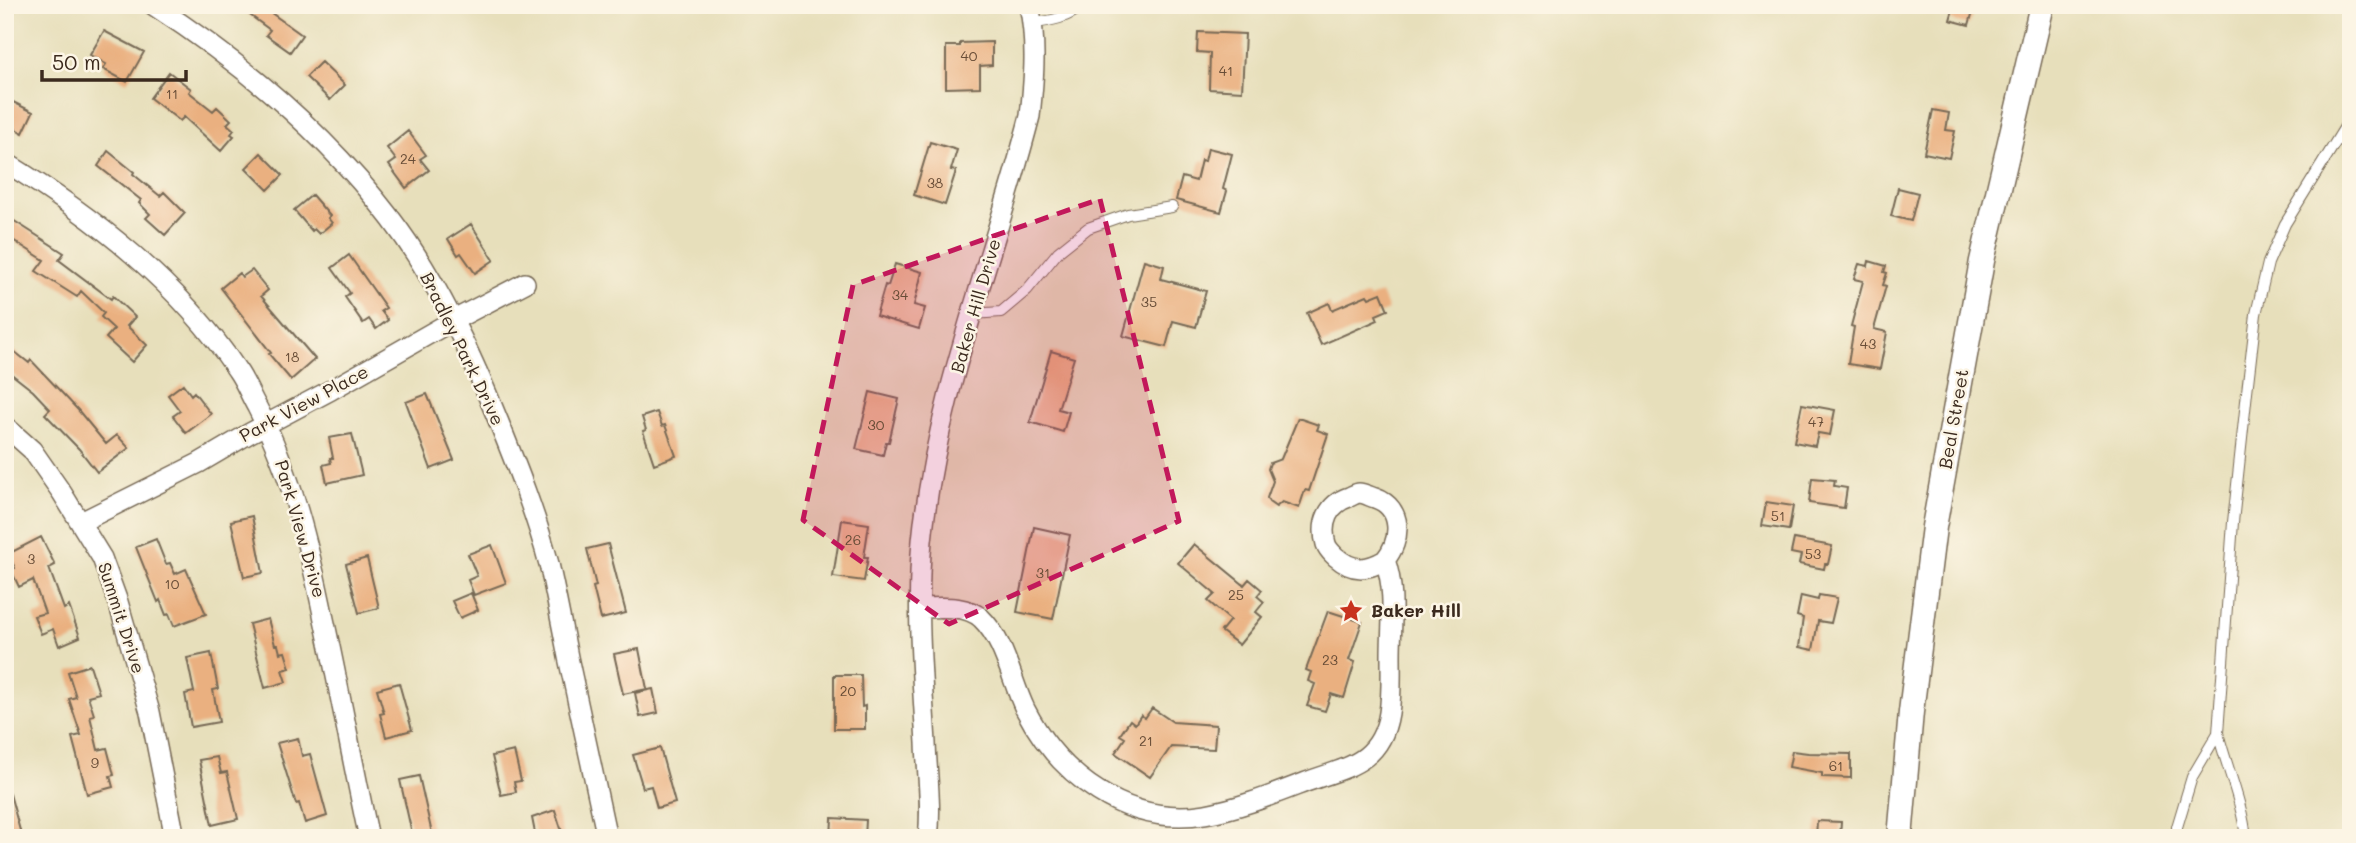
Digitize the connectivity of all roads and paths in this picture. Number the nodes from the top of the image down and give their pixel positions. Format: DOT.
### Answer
graph roads {
  1 [pos="153,5"];
  2 [pos="1084,5"];
  3 [pos="2042,5"];
  4 [pos="1031,14"];
  5 [pos="2351,117"];
  6 [pos="5,162"];
  7 [pos="1172,207"];
  8 [pos="525,283"];
  9 [pos="973,314"];
  10 [pos="452,321"];
  11 [pos="265,424"];
  12 [pos="5,426"];
  13 [pos="81,522"];
  14 [pos="1385,560"];
  15 [pos="920,608"];
  16 [pos="2218,733"];
  17 [pos="175,838"];
  18 [pos="369,838"];
  19 [pos="607,838"];
  20 [pos="928,838"];
  21 [pos="1900,838"];
  22 [pos="2177,838"];
  23 [pos="2246,838"];
  1 -- 10 [label="street, Bradley Park Drive"];
  2 -- 4 [label="lane"];
  3 -- 21 [label="street, Beal Street"];
  4 -- 9 [label="street, Baker Hill Drive"];
  5 -- 16 [label="lane"];
  6 -- 11 [label="street, Park View Drive"];
  7 -- 9 [label="lane"];
  8 -- 10 [label="street, Park View Place"];
  9 -- 15 [label="street, Baker Hill Drive"];
  10 -- 11 [label="street, Park View Place"];
  10 -- 19 [label="street, Bradley Park Drive"];
  11 -- 13 [label="street, Park View Place"];
  11 -- 18 [label="street, Park View Drive"];
  12 -- 13 [label="street, Summit Drive"];
  13 -- 17 [label="street, Summit Drive"];
  14 -- 15 [label="street"];
  15 -- 20 [label="street, Baker Hill Drive"];
  16 -- 22 [label="lane"];
  16 -- 23 [label="lane"];
}
